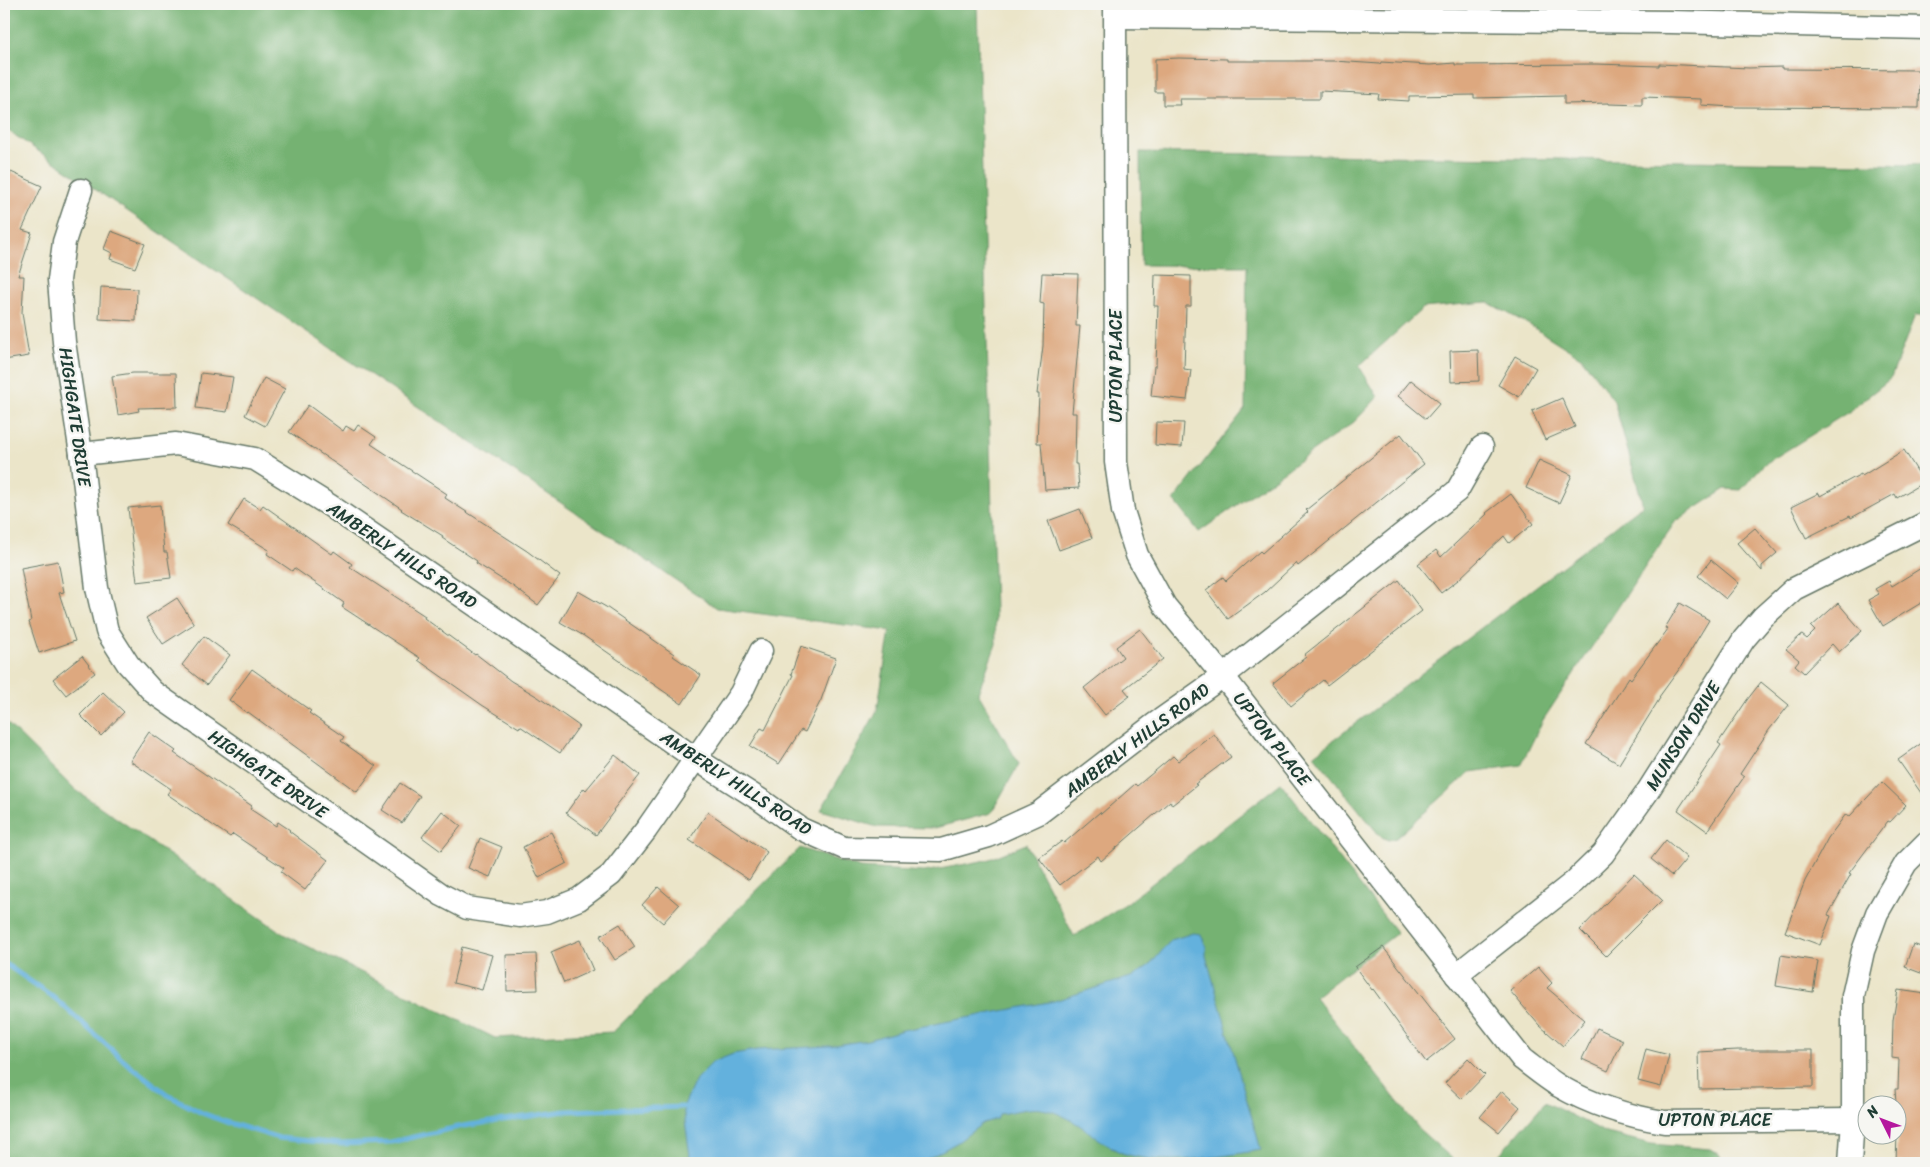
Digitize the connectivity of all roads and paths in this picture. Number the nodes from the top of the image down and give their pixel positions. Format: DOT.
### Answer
graph roads {
  1 [pos="1116,10"];
  2 [pos="1671,13"];
  3 [pos="1926,28"];
  4 [pos="81,190"];
  5 [pos="1482,447"];
  6 [pos="81,454"];
  7 [pos="1926,523"];
  8 [pos="761,651"];
  9 [pos="1222,676"];
  10 [pos="696,759"];
  11 [pos="1926,844"];
  12 [pos="1456,975"];
  13 [pos="1853,1120"];
  14 [pos="1850,1163"];
  1 -- 2 [label="street"];
  1 -- 9 [label="street, UPTON PLACE"];
  2 -- 3 [label="street"];
  4 -- 6 [label="street, HIGHGATE DRIVE"];
  5 -- 9 [label="street, AMBERLY HILLS ROAD"];
  6 -- 10 [label="street, AMBERLY HILLS ROAD"];
  6 -- 10 [label="street, HIGHGATE DRIVE"];
  7 -- 12 [label="street, MUNSON DRIVE"];
  8 -- 10 [label="street, HIGHGATE DRIVE"];
  9 -- 10 [label="street, AMBERLY HILLS ROAD"];
  9 -- 12 [label="street, UPTON PLACE"];
  11 -- 13 [label="street"];
  12 -- 13 [label="street, UPTON PLACE"];
  13 -- 14 [label="street"];
}
